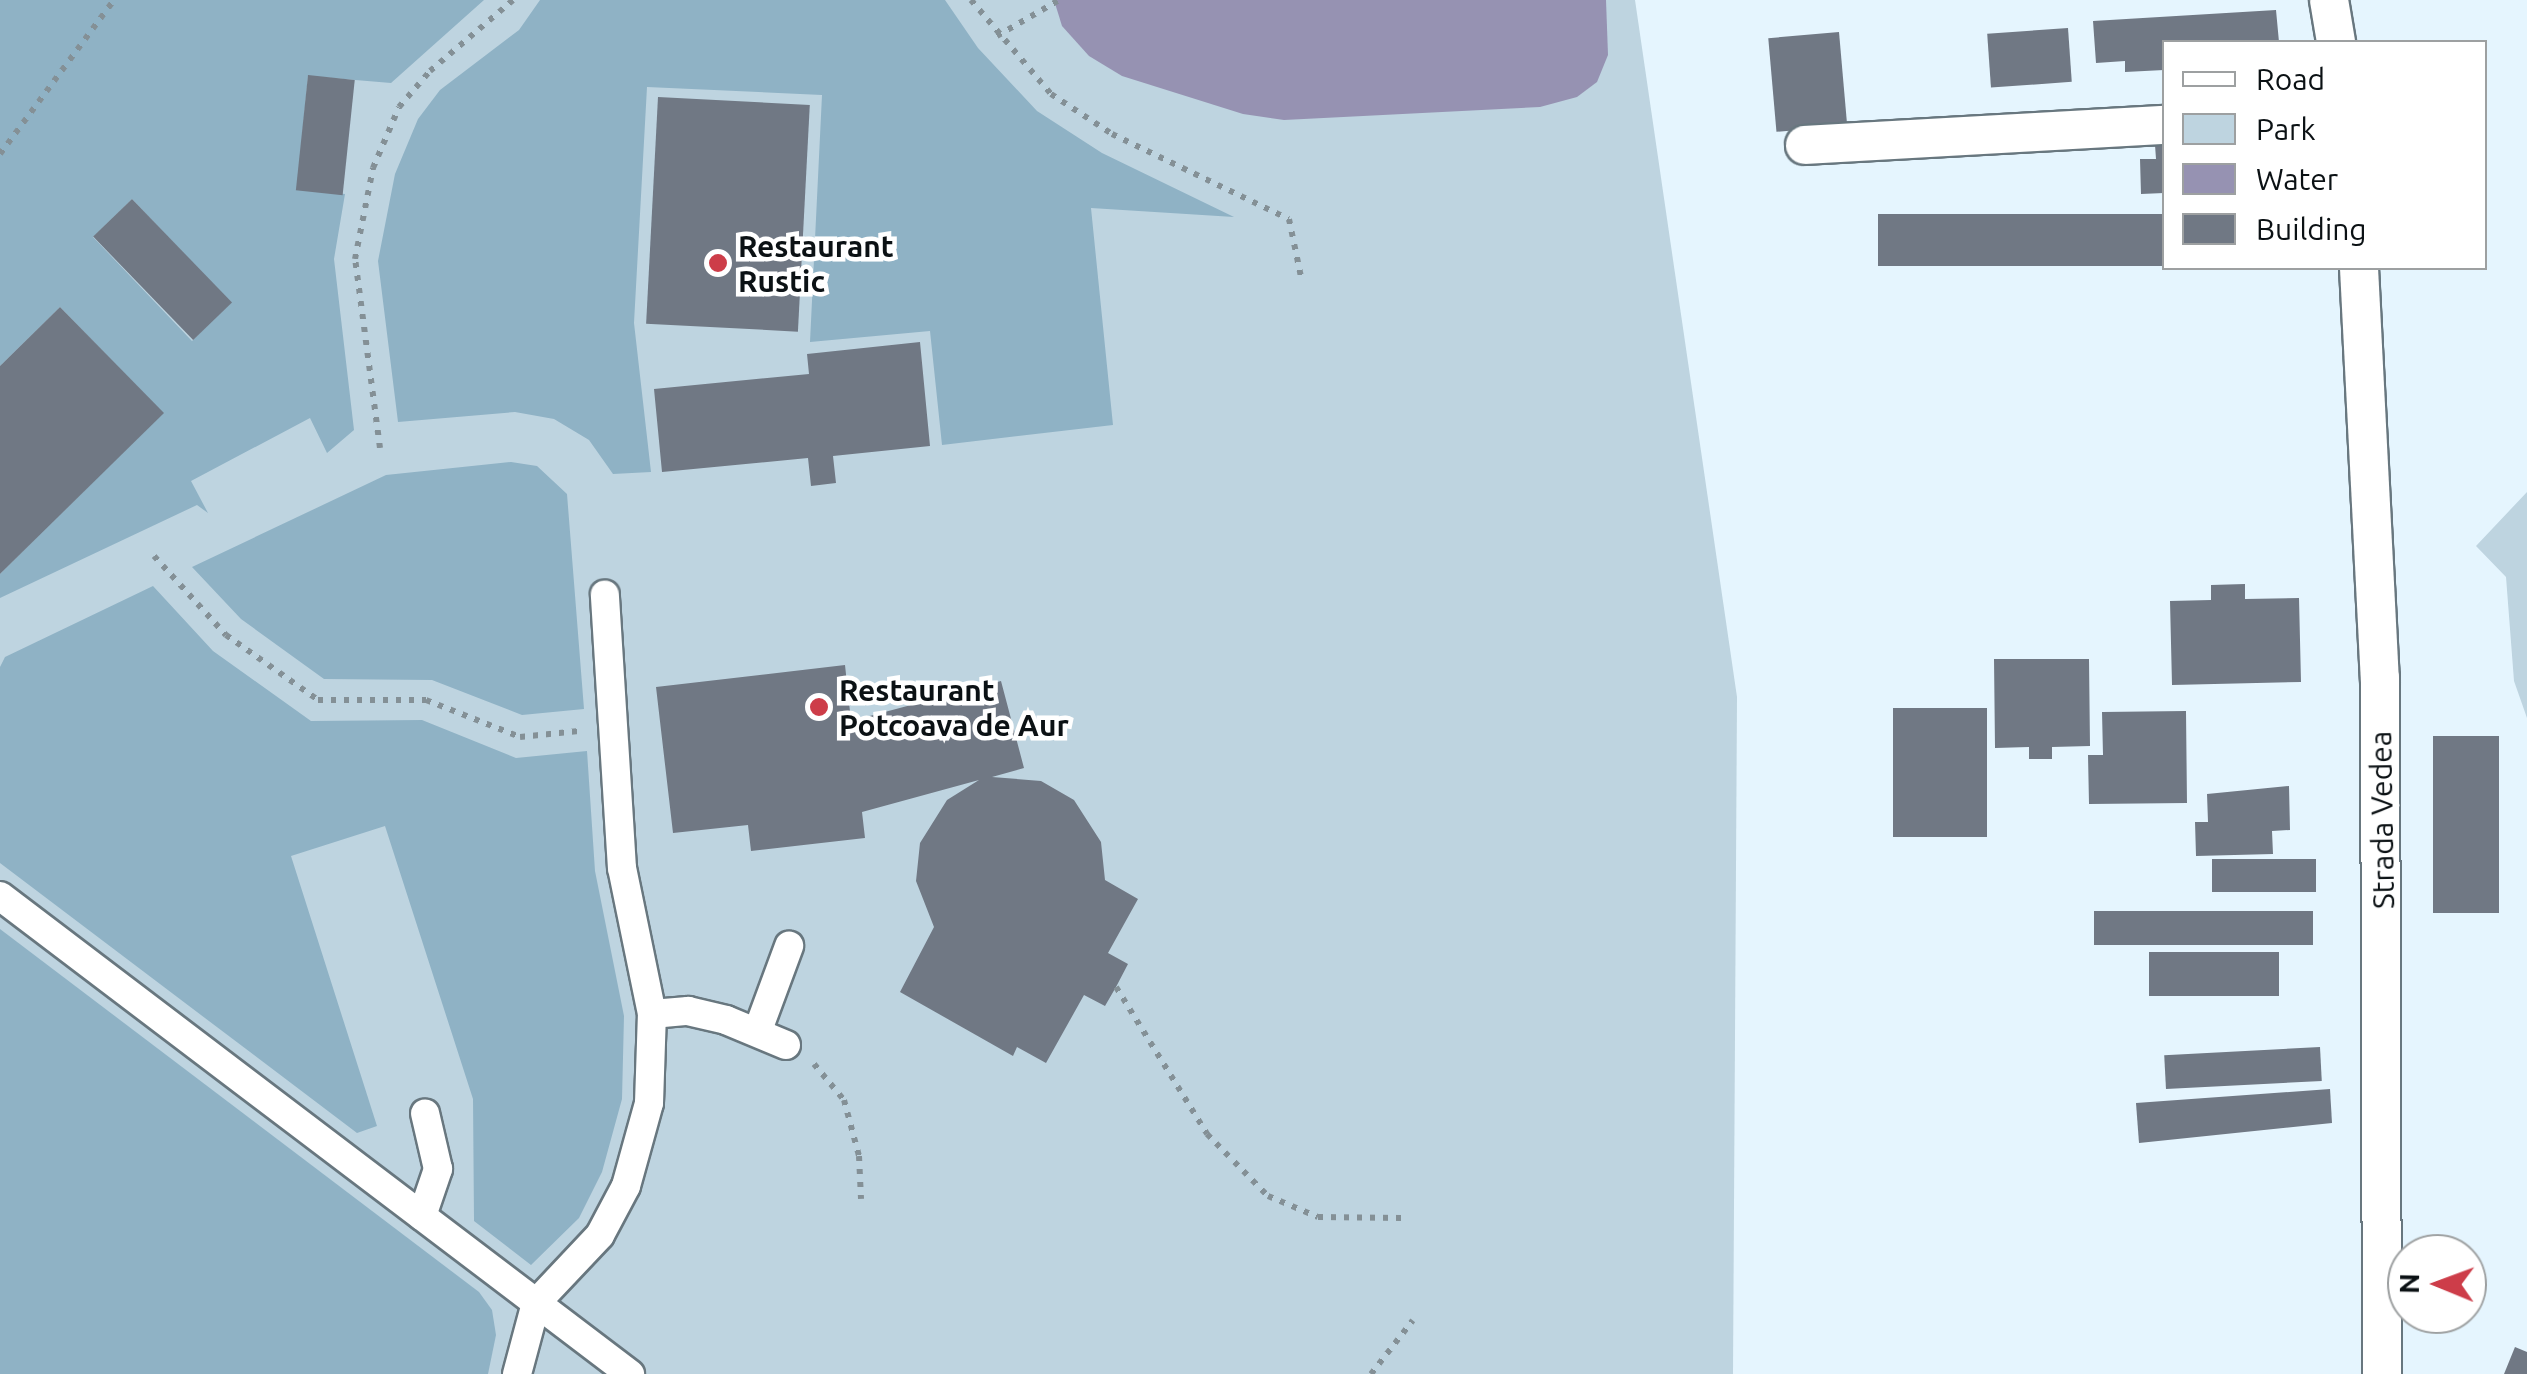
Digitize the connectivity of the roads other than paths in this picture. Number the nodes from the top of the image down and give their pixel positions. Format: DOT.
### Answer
graph roads {
  1 [pos="2330,0"];
  2 [pos="2336,40"];
  3 [pos="2162,124"];
  4 [pos="1805,146"];
  5 [pos="2360,270"];
  6 [pos="605,595"];
  7 [pos="0,896"];
  8 [pos="789,946"];
  9 [pos="652,1014"];
  10 [pos="758,1030"];
  11 [pos="786,1045"];
  12 [pos="425,1113"];
  13 [pos="422,1216"];
  14 [pos="536,1303"];
  15 [pos="517,1374"];
  16 [pos="630,1374"];
  17 [pos="2382,1374"];
  1 -- 2 [label="street"];
  3 -- 4 [label="street"];
  5 -- 17 [label="street, Strada Vedea"];
  6 -- 9 [label="street"];
  7 -- 13 [label="street"];
  8 -- 10 [label="street"];
  9 -- 10 [label="street"];
  9 -- 14 [label="street"];
  10 -- 11 [label="street"];
  12 -- 13 [label="street"];
  13 -- 14 [label="street"];
  14 -- 15 [label="street"];
  14 -- 16 [label="street"];
}
